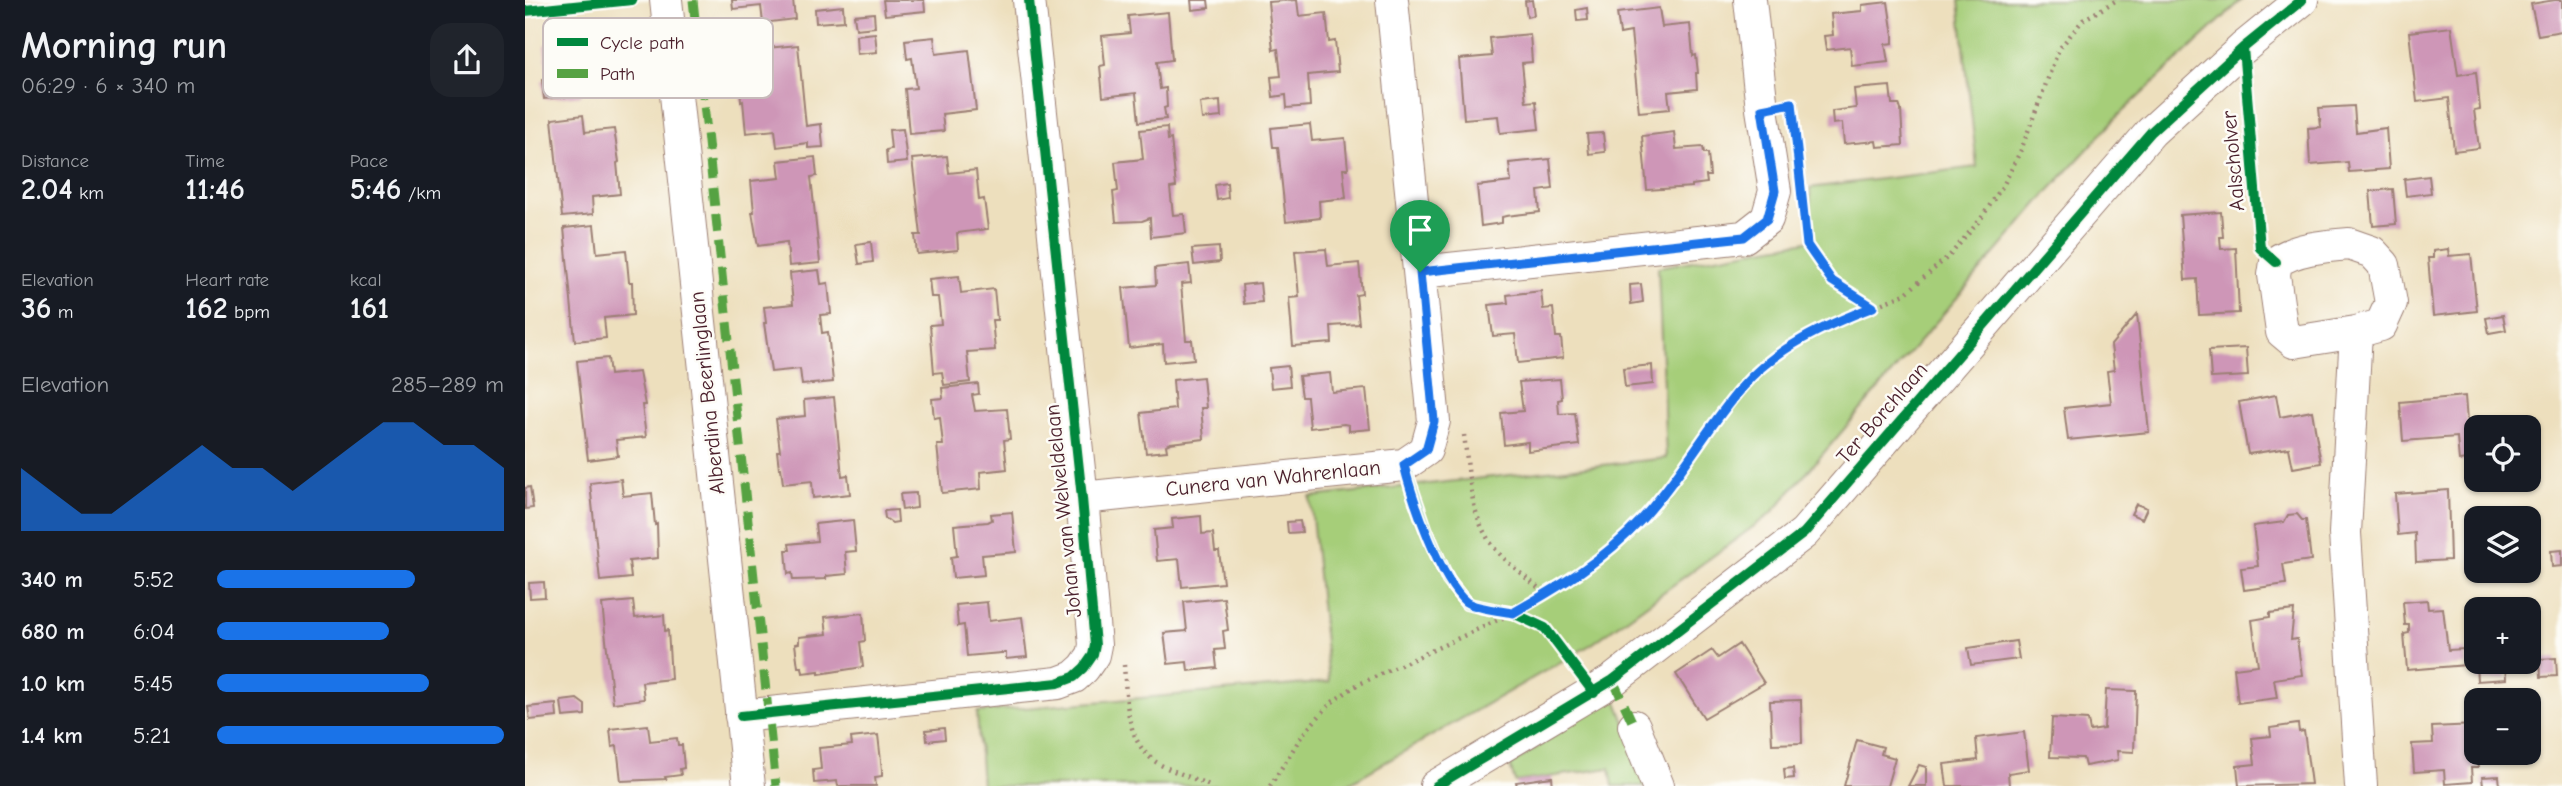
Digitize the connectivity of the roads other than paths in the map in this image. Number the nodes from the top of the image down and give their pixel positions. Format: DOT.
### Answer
graph roads {
  1 [pos="666,0"];
  2 [pos="1029,0"];
  3 [pos="1392,0"];
  4 [pos="1750,0"];
  5 [pos="2302,0"];
  6 [pos="668,18"];
  7 [pos="676,98"];
  8 [pos="1420,272"];
  9 [pos="2356,332"];
  10 [pos="1082,498"];
  11 [pos="741,716"];
  12 [pos="1634,726"];
  13 [pos="748,786"];
  14 [pos="1436,786"];
  15 [pos="1658,786"];
  16 [pos="2361,786"];
  1 -- 6 [label="street, Alberdina Beerlinglaan"];
  2 -- 10 [label="street, Johan van Welveldelaan"];
  3 -- 8 [label="street, Cunera van Wahrenlaan"];
  4 -- 8 [label="street"];
  5 -- 14 [label="street, Ter Borchlaan"];
  7 -- 11 [label="street, Alberdina Beerlinglaan"];
  8 -- 10 [label="street, Cunera van Wahrenlaan"];
  9 -- 16 [label="street"];
  10 -- 11 [label="street, Johan van Welveldelaan"];
  11 -- 13 [label="street, Alberdina Beerlinglaan"];
  12 -- 15 [label="street"];
}
